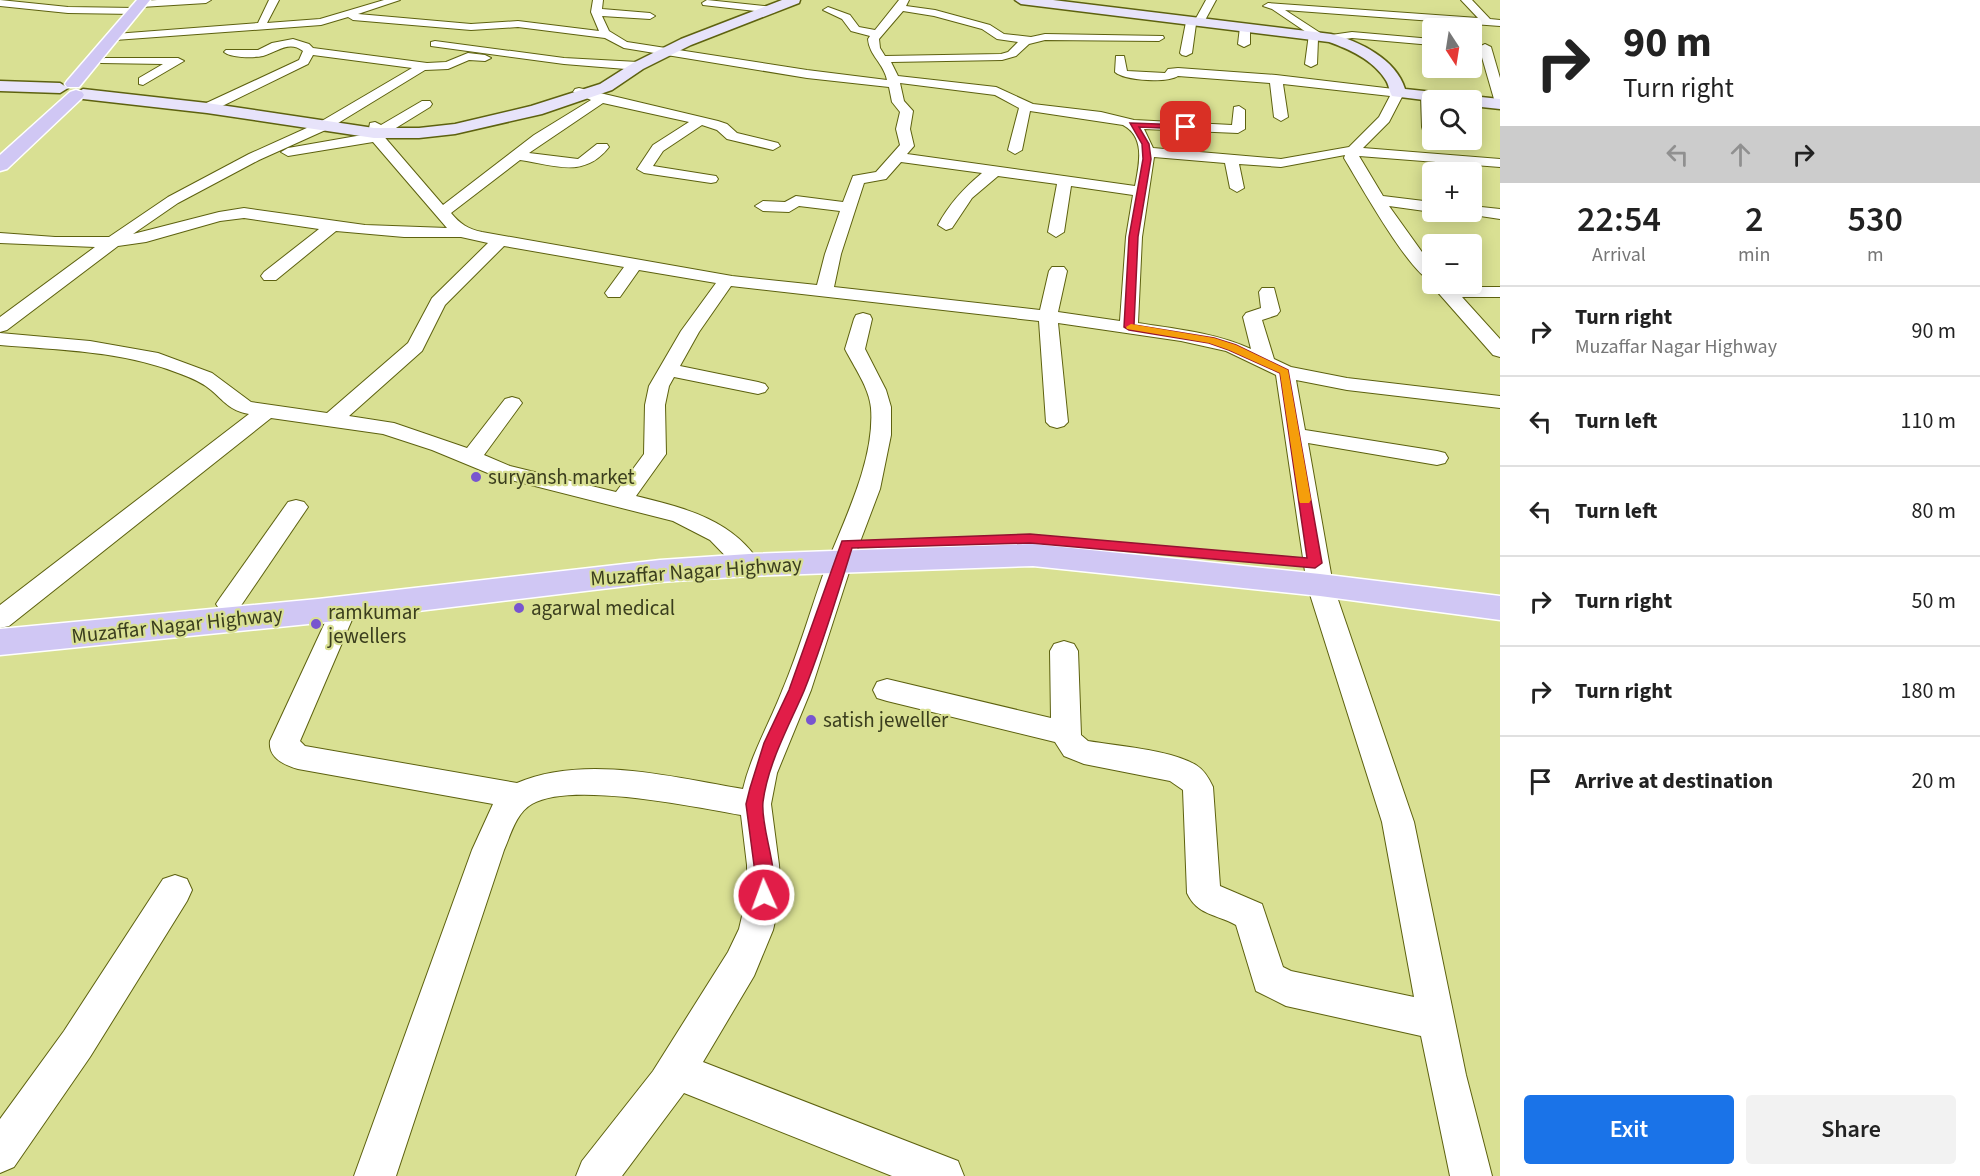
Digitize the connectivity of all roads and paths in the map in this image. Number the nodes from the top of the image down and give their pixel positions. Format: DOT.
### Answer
graph roads {
  1 [pos="206,0"];
  2 [pos="274,0"];
  3 [pos="395,0"];
  4 [pos="598,0"];
  5 [pos="794,0"];
  6 [pos="1021,0"];
  7 [pos="1211,0"];
  8 [pos="1256,0"];
  9 [pos="1453,0"];
  10 [pos="1467,1"];
  11 [pos="0,3"];
  12 [pos="707,3"];
  13 [pos="145,4"];
  14 [pos="902,4"];
  15 [pos="1324,5"];
  16 [pos="772,6"];
  17 [pos="1268,6"];
  18 [pos="828,10"];
  19 [pos="476,16"];
  20 [pos="593,16"];
  21 [pos="650,16"];
  22 [pos="330,17"];
  23 [pos="262,22"];
  24 [pos="1195,22"];
  25 [pos="1487,22"];
  26 [pos="1500,23"];
  27 [pos="498,25"];
  28 [pos="1245,27"];
  29 [pos="876,33"];
  30 [pos="606,35"];
  31 [pos="1322,36"];
  32 [pos="120,37"];
  33 [pos="1159,38"];
  34 [pos="1029,40"];
  35 [pos="1422,41"];
  36 [pos="293,42"];
  37 [pos="435,44"];
  38 [pos="1244,44"];
  39 [pos="1482,47"];
  40 [pos="1485,47"];
  41 [pos="1500,48"];
  42 [pos="309,51"];
  43 [pos="230,52"];
  44 [pos="659,52"];
  45 [pos="1186,53"];
  46 [pos="489,58"];
  47 [pos="1120,58"];
  48 [pos="883,59"];
  49 [pos="105,61"];
  50 [pos="1311,64"];
  51 [pos="632,66"];
  52 [pos="422,67"];
  53 [pos="1276,80"];
  54 [pos="142,81"];
  55 [pos="893,82"];
  56 [pos="0,88"];
  57 [pos="73,90"];
  58 [pos="1398,93"];
  59 [pos="589,95"];
  60 [pos="1422,96"];
  61 [pos="1105,99"];
  62 [pos="1482,101"];
  63 [pos="1500,101"];
  64 [pos="426,104"];
  65 [pos="212,106"];
  66 [pos="1027,107"];
  67 [pos="1239,110"];
  68 [pos="1099,117"];
  69 [pos="1281,117"];
  70 [pos="700,121"];
  71 [pos="329,123"];
  72 [pos="1133,124"];
  73 [pos="378,131"];
  74 [pos="773,146"];
  75 [pos="602,147"];
  76 [pos="1015,150"];
  77 [pos="1353,151"];
  78 [pos="1146,152"];
  79 [pos="516,155"];
  80 [pos="254,157"];
  81 [pos="898,157"];
  82 [pos="2,158"];
  83 [pos="1231,159"];
  84 [pos="1500,163"];
  85 [pos="995,171"];
  86 [pos="711,179"];
  87 [pos="1065,180"];
  88 [pos="1237,188"];
  89 [pos="1142,192"];
  90 [pos="1377,200"];
  91 [pos="763,206"];
  92 [pos="1422,206"];
  93 [pos="848,207"];
  94 [pos="1482,212"];
  95 [pos="442,213"];
  96 [pos="1500,214"];
  97 [pos="946,225"];
  98 [pos="333,226"];
  99 [pos="462,232"];
  100 [pos="1056,232"];
  101 [pos="0,238"];
  102 [pos="500,241"];
  103 [pos="113,242"];
  104 [pos="635,264"];
  105 [pos="1422,265"];
  106 [pos="1058,271"];
  107 [pos="270,276"];
  108 [pos="728,280"];
  109 [pos="825,290"];
  110 [pos="1482,291"];
  111 [pos="1268,292"];
  112 [pos="1500,292"];
  113 [pos="614,293"];
  114 [pos="1449,294"];
  115 [pos="1048,316"];
  116 [pos="863,319"];
  117 [pos="0,326"];
  118 [pos="1129,327"];
  119 [pos="0,339"];
  120 [pos="1500,351"];
  121 [pos="1265,363"];
  122 [pos="668,370"];
  123 [pos="1285,372"];
  124 [pos="758,388"];
  125 [pos="1500,402"];
  126 [pos="512,404"];
  127 [pos="265,411"];
  128 [pos="333,419"];
  129 [pos="1057,422"];
  130 [pos="1294,435"];
  131 [pos="471,458"];
  132 [pos="1437,458"];
  133 [pos="622,499"];
  134 [pos="296,507"];
  135 [pos="843,553"];
  136 [pos="742,556"];
  137 [pos="1317,574"];
  138 [pos="1500,586"];
  139 [pos="229,604"];
  140 [pos="344,608"];
  141 [pos="1500,608"];
  142 [pos="0,619"];
  143 [pos="0,626"];
  144 [pos="0,642"];
  145 [pos="1064,651"];
  146 [pos="886,690"];
  147 [pos="1066,733"];
  148 [pos="519,796"];
  149 [pos="755,804"];
  150 [pos="175,890"];
  151 [pos="1438,1021"];
  152 [pos="675,1070"];
  153 [pos="0,1153"];
  154 [pos="375,1176"];
  155 [pos="597,1176"];
  156 [pos="943,1176"];
  157 [pos="1471,1176"];
  1 -- 13 [label="street"];
  2 -- 23 [label="street"];
  3 -- 22 [label="street"];
  4 -- 20 [label="street"];
  5 -- 16 [label="main road"];
  6 -- 24 [label="main road"];
  7 -- 24 [label="street"];
  8 -- 17 [label="street"];
  9 -- 10 [label="street"];
  10 -- 25 [label="street"];
  11 -- 13 [label="street"];
  12 -- 16 [label="street"];
  13 -- 32 [label="main road"];
  14 -- 29 [label="street"];
  14 -- 34 [label="street"];
  15 -- 17 [label="street"];
  15 -- 25 [label="street"];
  16 -- 44 [label="main road"];
  17 -- 31 [label="street"];
  18 -- 29 [label="street"];
  19 -- 27 [label="street"];
  20 -- 21 [label="street"];
  20 -- 30 [label="street"];
  22 -- 27 [label="street"];
  22 -- 32 [label="street"];
  22 -- 36 [label="street"];
  24 -- 28 [label="main road"];
  24 -- 45 [label="street"];
  25 -- 26 [label="street"];
  27 -- 30 [label="street"];
  28 -- 31 [label="main road"];
  28 -- 38 [label="street"];
  29 -- 48 [label="street"];
  30 -- 44 [label="street"];
  31 -- 35 [label="street"];
  31 -- 50 [label="street"];
  31 -- 58 [label="main road"];
  32 -- 49 [label="main road"];
  32 -- 57 [label="main road"];
  33 -- 34 [label="street"];
  34 -- 48 [label="street"];
  36 -- 42 [label="street"];
  36 -- 43 [label="street"];
  37 -- 51 [label="street"];
  39 -- 40 [label="street"];
  40 -- 41 [label="street"];
  40 -- 63 [label="street"];
  42 -- 52 [label="street"];
  42 -- 65 [label="street"];
  44 -- 51 [label="main road"];
  44 -- 55 [label="street"];
  46 -- 52 [label="street"];
  47 -- 53 [label="street"];
  48 -- 55 [label="street"];
  49 -- 54 [label="street"];
  49 -- 57 [label="main road"];
  51 -- 59 [label="main road"];
  52 -- 71 [label="street"];
  53 -- 58 [label="street"];
  53 -- 69 [label="street"];
  55 -- 66 [label="street"];
  55 -- 81 [label="street"];
  56 -- 57 [label="main road"];
  57 -- 65 [label="main road"];
  57 -- 82 [label="main road"];
  58 -- 60 [label="main road"];
  58 -- 77 [label="street"];
  59 -- 70 [label="street"];
  59 -- 73 [label="main road"];
  59 -- 79 [label="street"];
  61 -- 68 [label="street"];
  62 -- 63 [label="main road"];
  64 -- 73 [label="street"];
  65 -- 71 [label="main road"];
  66 -- 68 [label="street"];
  66 -- 76 [label="street"];
  67 -- 72 [label="street"];
  68 -- 72 [label="street"];
  70 -- 74 [label="street"];
  70 -- 86 [label="street"];
  71 -- 73 [label="main road"];
  71 -- 80 [label="street"];
  72 -- 78 [label="street"];
  73 -- 80 [label="street"];
  73 -- 95 [label="street"];
  75 -- 79 [label="street"];
  77 -- 83 [label="street"];
  77 -- 84 [label="street"];
  77 -- 90 [label="street"];
  78 -- 83 [label="street"];
  78 -- 89 [label="street"];
  79 -- 95 [label="street"];
  80 -- 103 [label="street"];
  81 -- 85 [label="street"];
  81 -- 93 [label="street"];
  83 -- 88 [label="street"];
  85 -- 87 [label="street"];
  85 -- 97 [label="street"];
  87 -- 89 [label="street"];
  87 -- 100 [label="street"];
  89 -- 118 [label="street"];
  90 -- 92 [label="street"];
  90 -- 105 [label="street"];
  91 -- 93 [label="street"];
  93 -- 109 [label="street"];
  94 -- 96 [label="street"];
  95 -- 99 [label="street"];
  98 -- 99 [label="street"];
  98 -- 103 [label="street"];
  98 -- 107 [label="street"];
  99 -- 102 [label="street"];
  101 -- 103 [label="street"];
  102 -- 104 [label="street"];
  102 -- 128 [label="street"];
  103 -- 117 [label="street"];
  104 -- 108 [label="street"];
  104 -- 113 [label="street"];
  106 -- 115 [label="street"];
  108 -- 109 [label="street"];
  108 -- 122 [label="street"];
  109 -- 115 [label="street"];
  110 -- 112 [label="street"];
  111 -- 121 [label="street"];
  114 -- 120 [label="street"];
  115 -- 118 [label="street"];
  115 -- 129 [label="street"];
  116 -- 135 [label="street"];
  118 -- 121 [label="street"];
  119 -- 127 [label="street"];
  121 -- 123 [label="street"];
  122 -- 124 [label="street"];
  122 -- 133 [label="street"];
  123 -- 125 [label="street"];
  123 -- 130 [label="street"];
  126 -- 131 [label="street"];
  127 -- 128 [label="street"];
  127 -- 142 [label="street"];
  128 -- 131 [label="street"];
  130 -- 132 [label="street"];
  130 -- 137 [label="street"];
  131 -- 133 [label="street"];
  133 -- 136 [label="street"];
  134 -- 139 [label="street"];
  135 -- 136 [label="main road, Muzaffar Nagar Highway"];
  135 -- 137 [label="main road, Muzaffar Nagar Highway"];
  135 -- 149 [label="street"];
  136 -- 139 [label="main road, Muzaffar Nagar Highway"];
  136 -- 140 [label="main road, Muzaffar Nagar Highway"];
  137 -- 138 [label="main road, Muzaffar Nagar Highway"];
  137 -- 141 [label="main road, Muzaffar Nagar Highway"];
  137 -- 151 [label="street"];
  139 -- 143 [label="main road, Muzaffar Nagar Highway"];
  140 -- 144 [label="main road, Muzaffar Nagar Highway"];
  140 -- 148 [label="street"];
  145 -- 147 [label="street"];
  146 -- 147 [label="street"];
  147 -- 151 [label="street"];
  148 -- 149 [label="street"];
  148 -- 154 [label="street"];
  149 -- 152 [label="street"];
  150 -- 153 [label="street"];
  151 -- 157 [label="street"];
  152 -- 155 [label="street"];
  152 -- 156 [label="street"];
}
